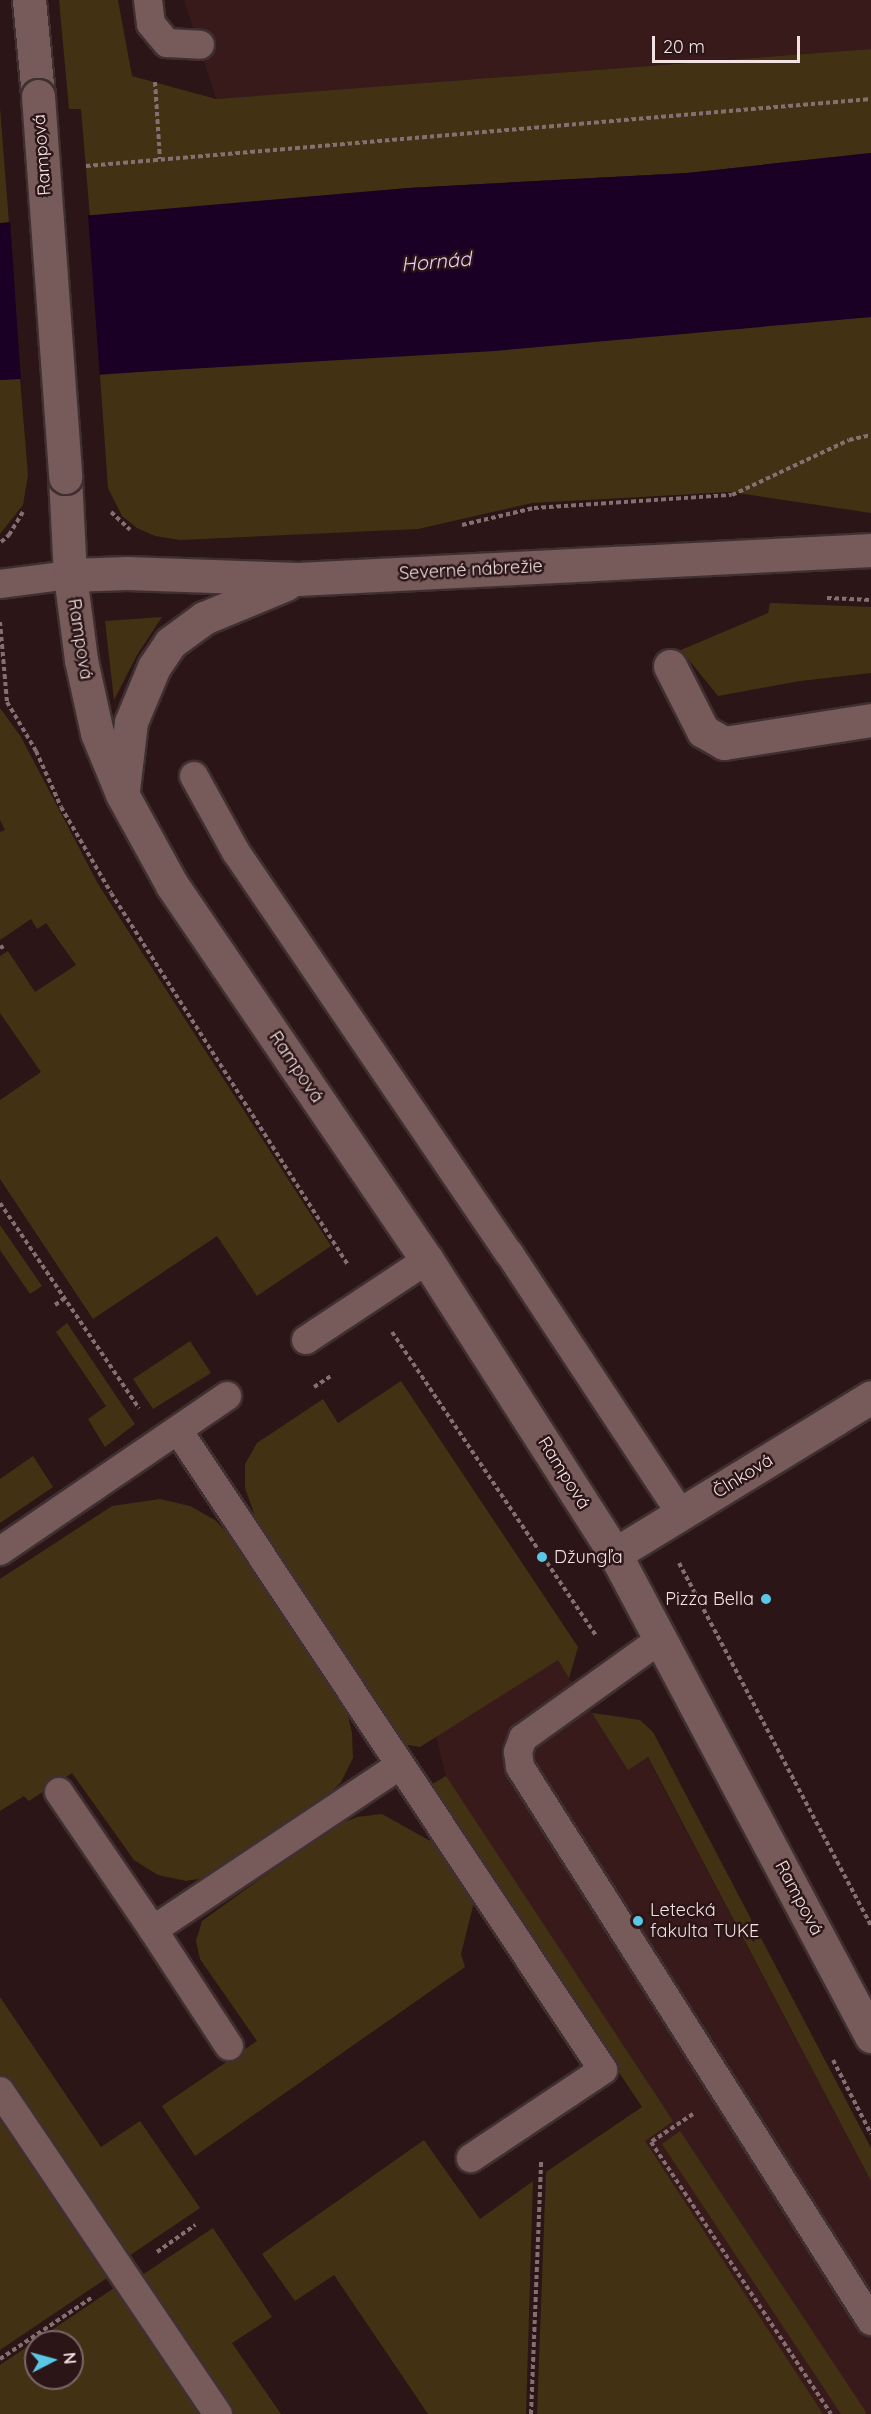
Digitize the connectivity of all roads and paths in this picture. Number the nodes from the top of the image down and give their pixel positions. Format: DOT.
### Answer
graph roads {
  1 [pos="29,0"];
  2 [pos="150,12"];
  3 [pos="200,45"];
  4 [pos="871,99"];
  5 [pos="160,159"];
  6 [pos="80,166"];
  7 [pos="871,435"];
  8 [pos="65,477"];
  9 [pos="456,526"];
  10 [pos="138,537"];
  11 [pos="0,542"];
  12 [pos="871,550"];
  13 [pos="70,575"];
  14 [pos="298,579"];
  15 [pos="0,584"];
  16 [pos="818,598"];
  17 [pos="871,600"];
  18 [pos="0,619"];
  19 [pos="670,666"];
  20 [pos="871,720"];
  21 [pos="194,776"];
  22 [pos="122,794"];
  23 [pos="0,1203"];
  24 [pos="427,1260"];
  25 [pos="65,1298"];
  26 [pos="370,1299"];
  27 [pos="55,1305"];
  28 [pos="306,1340"];
  29 [pos="227,1396"];
  30 [pos="871,1397"];
  31 [pos="170,1436"];
  32 [pos="669,1521"];
  33 [pos="0,1551"];
  34 [pos="615,1554"];
  35 [pos="661,1639"];
  36 [pos="618,1668"];
  37 [pos="400,1765"];
  38 [pos="59,1792"];
  39 [pos="871,1925"];
  40 [pos="153,1930"];
  41 [pos="871,2036"];
  42 [pos="229,2046"];
  43 [pos="831,2057"];
  44 [pos="0,2091"];
  45 [pos="542,2110"];
  46 [pos="671,2129"];
  47 [pos="871,2134"];
  48 [pos="471,2158"];
  49 [pos="871,2321"];
  50 [pos="218,2414"];
  51 [pos="531,2414"];
  52 [pos="831,2414"];
  1 -- 8 [label="street, Rampová, bridge"];
  2 -- 3 [label="lane"];
  2 -- 5 [label="path"];
  4 -- 5 [label="path"];
  5 -- 6 [label="path"];
  7 -- 9 [label="path"];
  8 -- 10 [label="path"];
  8 -- 11 [label="path"];
  8 -- 13 [label="street, Rampová"];
  12 -- 14 [label="street, Severné nábrežie"];
  13 -- 14 [label="street, Severné nábrežie"];
  13 -- 15 [label="lane"];
  13 -- 22 [label="street, Rampová"];
  14 -- 22 [label="street"];
  16 -- 17 [label="path"];
  18 -- 26 [label="path"];
  19 -- 20 [label="street"];
  21 -- 32 [label="lane"];
  22 -- 24 [label="street, Rampová"];
  23 -- 25 [label="path"];
  24 -- 26 [label="lane"];
  24 -- 34 [label="street, Rampová"];
  25 -- 27 [label="path"];
  25 -- 31 [label="path"];
  26 -- 28 [label="lane"];
  26 -- 36 [label="path"];
  29 -- 31 [label="lane"];
  30 -- 32 [label="street, Člnková"];
  31 -- 33 [label="lane"];
  31 -- 37 [label="lane"];
  32 -- 34 [label="street, Člnková"];
  32 -- 39 [label="path"];
  34 -- 35 [label="street, Rampová"];
  35 -- 36 [label="lane"];
  35 -- 41 [label="street, Rampová"];
  36 -- 49 [label="lane"];
  37 -- 40 [label="lane"];
  37 -- 45 [label="lane"];
  38 -- 40 [label="lane"];
  40 -- 42 [label="lane"];
  43 -- 47 [label="path"];
  44 -- 50 [label="lane"];
  45 -- 48 [label="lane"];
  45 -- 51 [label="path"];
  46 -- 52 [label="path"];
}
